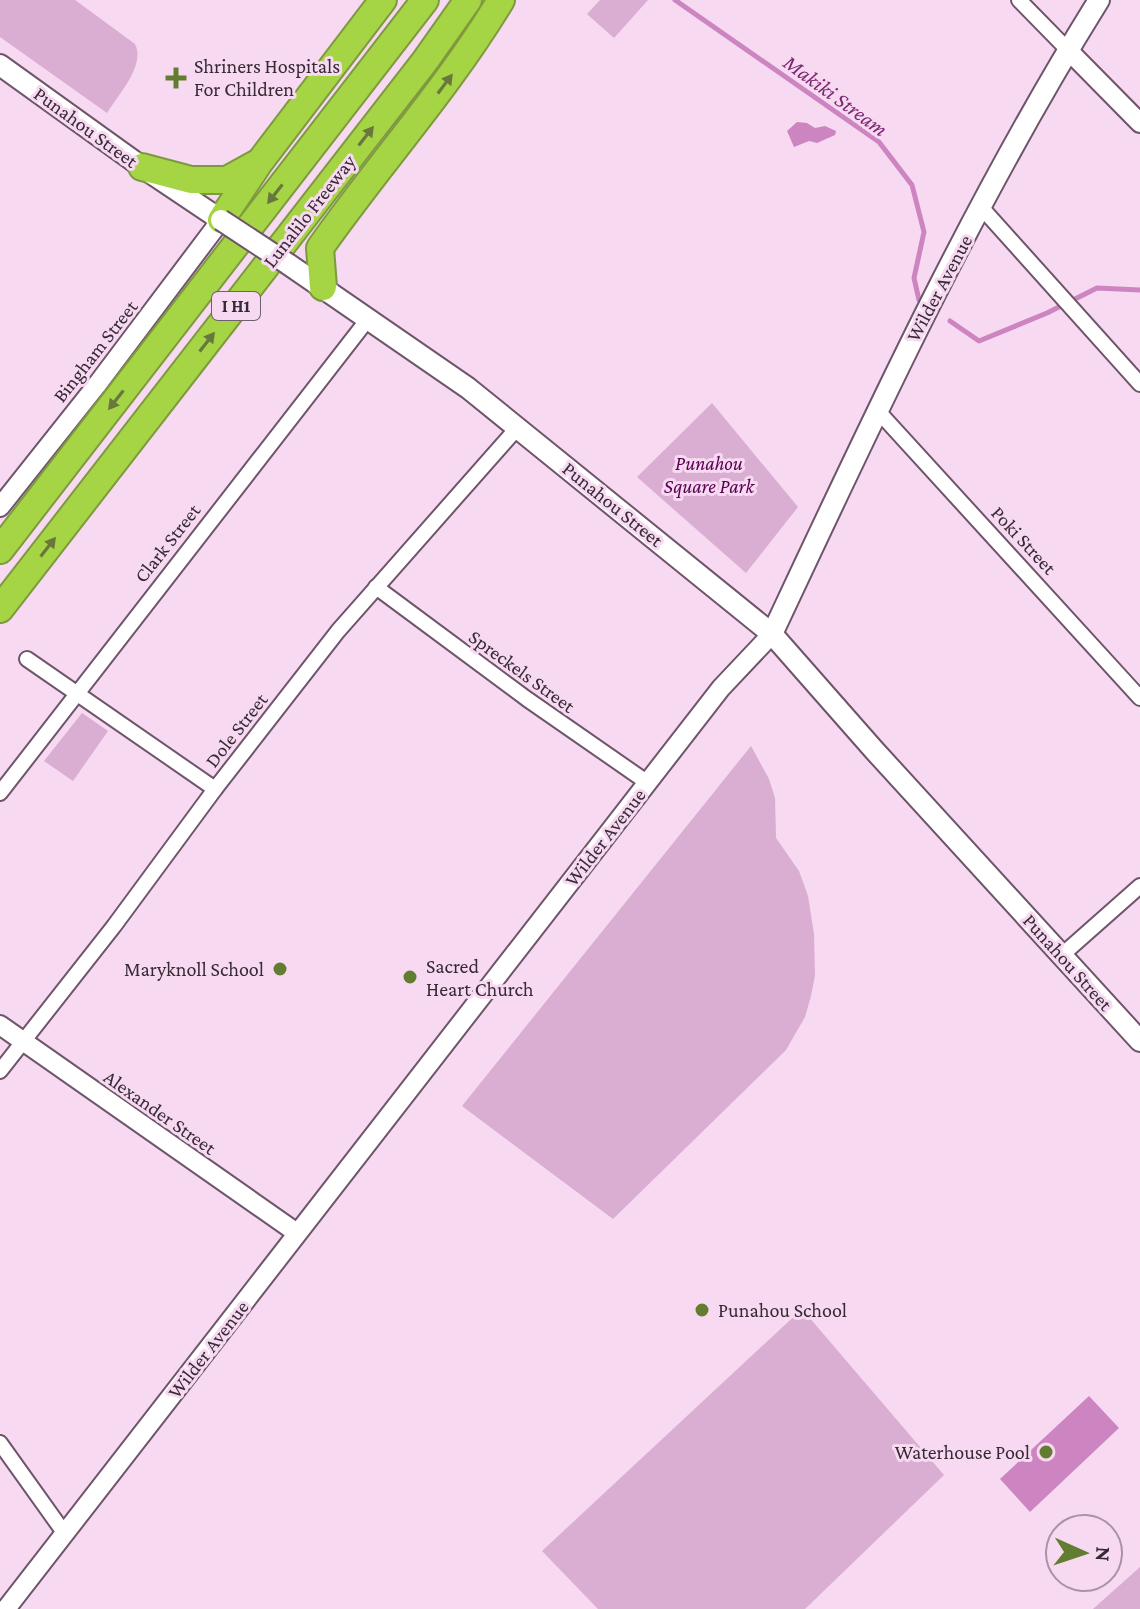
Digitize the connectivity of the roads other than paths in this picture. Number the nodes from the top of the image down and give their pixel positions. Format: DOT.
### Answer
graph roads {
  1 [pos="383,0"];
  2 [pos="425,0"];
  3 [pos="468,0"];
  4 [pos="501,0"];
  5 [pos="1019,0"];
  6 [pos="1099,0"];
  7 [pos="1068,50"];
  8 [pos="0,65"];
  9 [pos="1140,123"];
  10 [pos="259,163"];
  11 [pos="142,167"];
  12 [pos="981,207"];
  13 [pos="221,220"];
  14 [pos="323,287"];
  15 [pos="368,319"];
  16 [pos="1140,384"];
  17 [pos="877,410"];
  18 [pos="518,427"];
  19 [pos="0,507"];
  20 [pos="0,550"];
  21 [pos="376,587"];
  22 [pos="0,609"];
  23 [pos="772,634"];
  24 [pos="27,659"];
  25 [pos="77,693"];
  26 [pos="1140,698"];
  27 [pos="648,783"];
  28 [pos="215,789"];
  29 [pos="0,793"];
  30 [pos="1140,886"];
  31 [pos="1062,955"];
  32 [pos="0,1025"];
  33 [pos="1140,1041"];
  34 [pos="23,1042"];
  35 [pos="0,1071"];
  36 [pos="297,1233"];
  37 [pos="0,1443"];
  38 [pos="65,1534"];
  39 [pos="6,1609"];
  1 -- 10 [label="highway"];
  2 -- 20 [label="highway, Lunalilo Freeway / I H1, one-way"];
  22 -- 3 [label="highway, Lunalilo Freeway / I H1, one-way"];
  14 -- 4 [label="highway, one-way"];
  5 -- 7 [label="street"];
  6 -- 7 [label="main road, Wilder Avenue"];
  7 -- 9 [label="street"];
  7 -- 12 [label="main road, Wilder Avenue"];
  8 -- 11 [label="main road, Punahou Street"];
  10 -- 11 [label="highway"];
  10 -- 13 [label="highway"];
  11 -- 13 [label="main road, Punahou Street"];
  12 -- 16 [label="street"];
  12 -- 17 [label="main road, Wilder Avenue"];
  13 -- 14 [label="main road, Punahou Street, bridge"];
  13 -- 19 [label="street, Bingham Street"];
  14 -- 15 [label="main road, Punahou Street"];
  15 -- 18 [label="main road, Punahou Street"];
  15 -- 25 [label="street, Clark Street"];
  17 -- 23 [label="main road, Wilder Avenue"];
  17 -- 26 [label="street, Poki Street"];
  18 -- 21 [label="street, Dole Street"];
  18 -- 23 [label="main road, Punahou Street"];
  21 -- 27 [label="street, Spreckels Street"];
  21 -- 28 [label="street, Dole Street"];
  23 -- 27 [label="street, Wilder Avenue"];
  23 -- 31 [label="main road, Punahou Street"];
  24 -- 25 [label="street"];
  25 -- 28 [label="street"];
  25 -- 29 [label="street, Clark Street"];
  27 -- 36 [label="street, Wilder Avenue"];
  28 -- 34 [label="street, Dole Street"];
  30 -- 31 [label="street"];
  31 -- 33 [label="main road, Punahou Street"];
  32 -- 34 [label="street, Alexander Street"];
  34 -- 35 [label="street, Dole Street"];
  34 -- 36 [label="street, Alexander Street"];
  36 -- 38 [label="street, Wilder Avenue"];
  37 -- 38 [label="street"];
  38 -- 39 [label="street, Wilder Avenue"];
}
